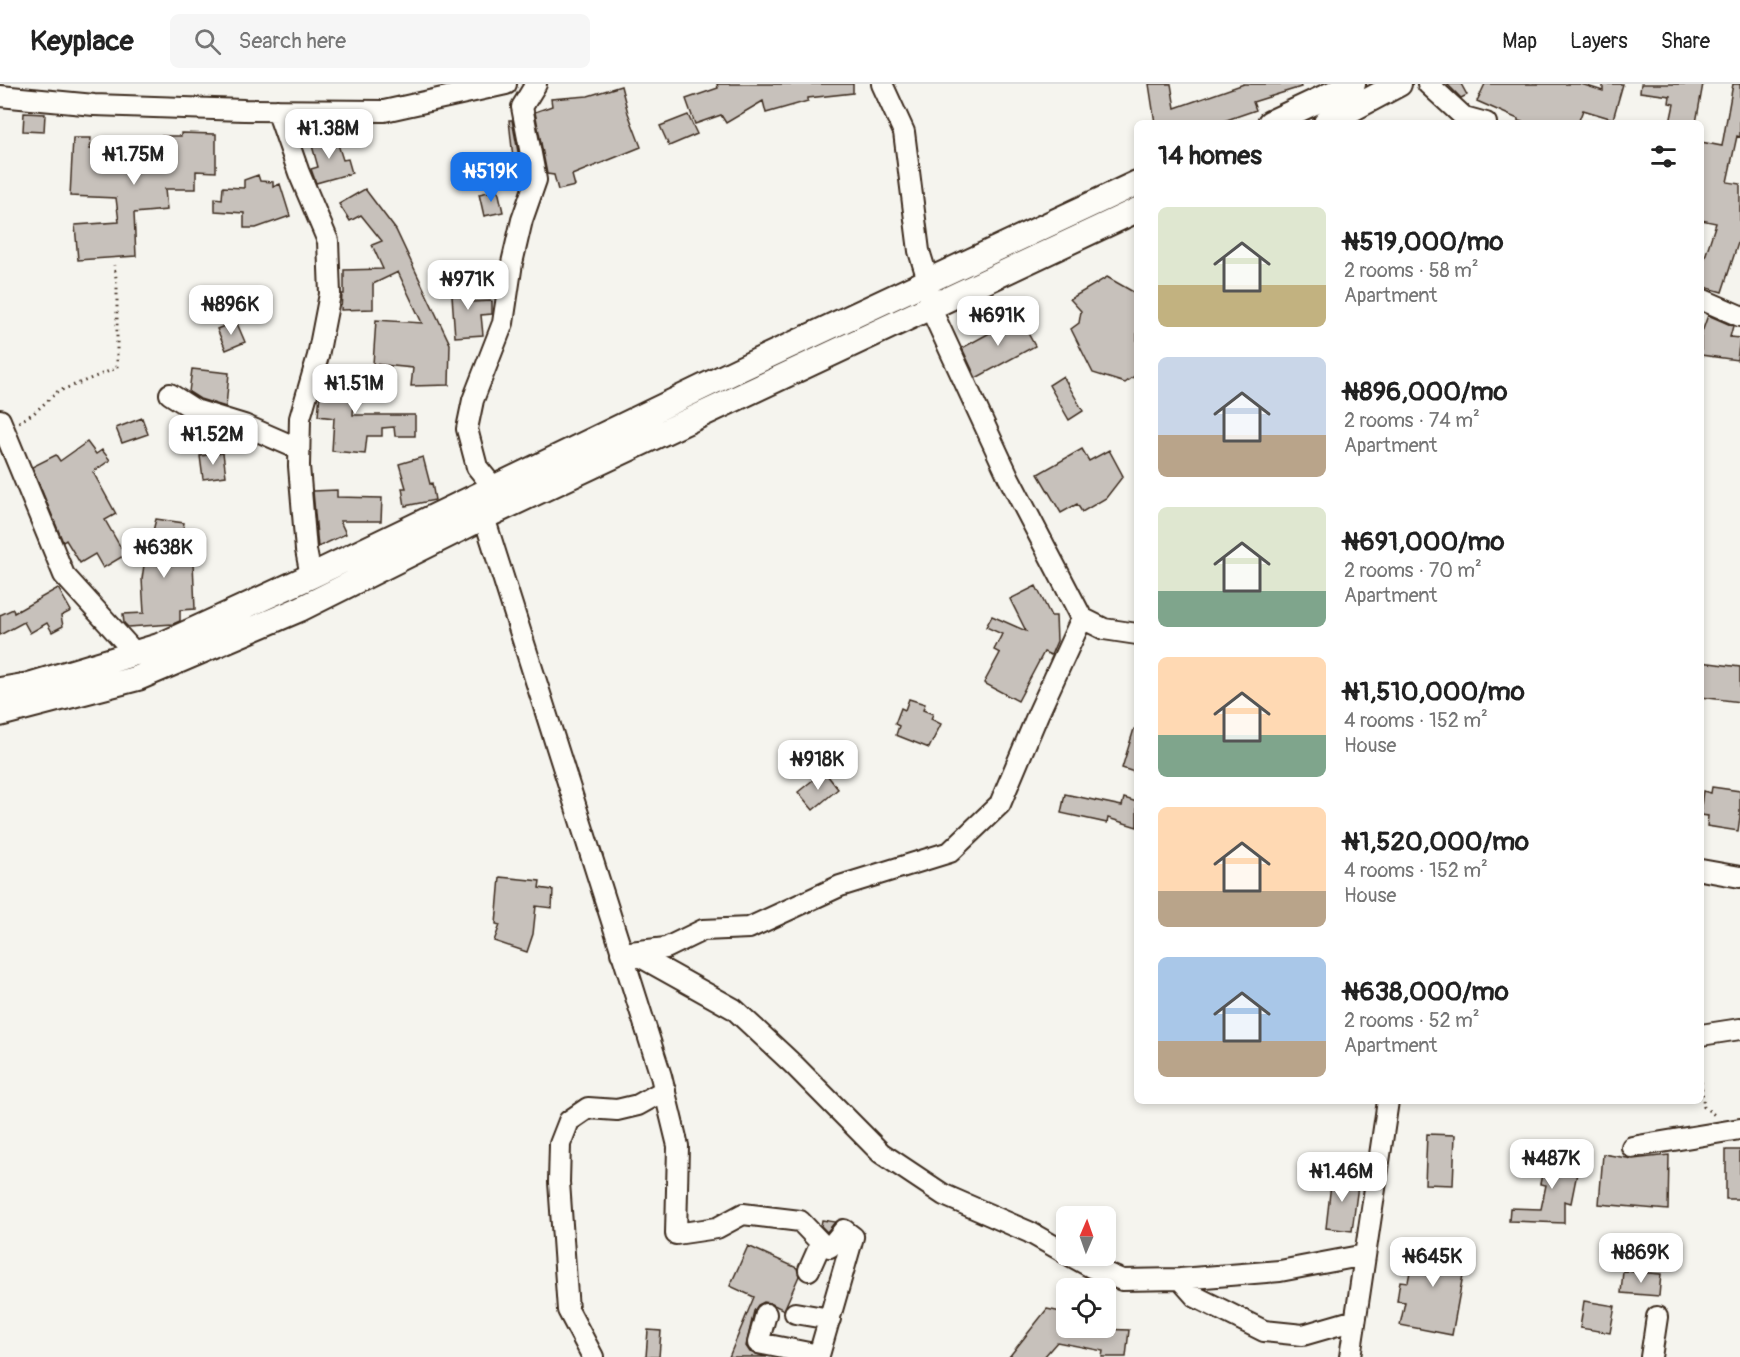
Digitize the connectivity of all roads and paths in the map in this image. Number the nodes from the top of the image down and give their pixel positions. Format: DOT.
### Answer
graph roads {
  1 [pos="506,84"];
  2 [pos="536,84"];
  3 [pos="882,84"];
  4 [pos="1353,84"];
  5 [pos="1399,84"];
  6 [pos="1428,84"];
  7 [pos="0,96"];
  8 [pos="1333,109"];
  9 [pos="277,110"];
  10 [pos="1284,120"];
  11 [pos="1475,120"];
  12 [pos="1134,184"];
  13 [pos="1134,211"];
  14 [pos="114,265"];
  15 [pos="928,280"];
  16 [pos="1704,300"];
  17 [pos="930,307"];
  18 [pos="1740,316"];
  19 [pos="170,394"];
  20 [pos="2,426"];
  21 [pos="299,449"];
  22 [pos="494,488"];
  23 [pos="484,517"];
  24 [pos="311,576"];
  25 [pos="1082,618"];
  26 [pos="1134,634"];
  27 [pos="135,653"];
  28 [pos="0,690"];
  29 [pos="0,714"];
  30 [pos="1704,871"];
  31 [pos="1740,877"];
  32 [pos="621,952"];
  33 [pos="1740,1029"];
  34 [pos="1704,1035"];
  35 [pos="665,1090"];
  36 [pos="1388,1104"];
  37 [pos="1704,1104"];
  38 [pos="1738,1129"];
  39 [pos="1632,1147"];
  40 [pos="821,1243"];
  41 [pos="1056,1247"];
  42 [pos="1365,1255"];
  43 [pos="1089,1266"];
  44 [pos="808,1270"];
  45 [pos="1180,1279"];
  46 [pos="795,1313"];
  47 [pos="766,1314"];
  48 [pos="1657,1317"];
  49 [pos="830,1319"];
  50 [pos="1355,1320"];
  51 [pos="593,1357"];
  52 [pos="1350,1357"];
  53 [pos="1651,1357"];
  1 -- 9 [label="street"];
  2 -- 22 [label="street"];
  3 -- 15 [label="street"];
  4 -- 8 [label="main road"];
  5 -- 8 [label="main road"];
  6 -- 11 [label="street"];
  7 -- 9 [label="street"];
  8 -- 10 [label="main road"];
  9 -- 21 [label="street"];
  12 -- 15 [label="main road"];
  13 -- 17 [label="main road"];
  14 -- 20 [label="path"];
  15 -- 17 [label="street"];
  15 -- 22 [label="main road"];
  16 -- 18 [label="street"];
  17 -- 23 [label="main road"];
  17 -- 25 [label="street"];
  19 -- 21 [label="street"];
  20 -- 27 [label="street"];
  21 -- 24 [label="street"];
  22 -- 24 [label="main road"];
  23 -- 29 [label="main road"];
  23 -- 32 [label="street"];
  24 -- 27 [label="main road"];
  25 -- 26 [label="street"];
  25 -- 32 [label="street"];
  27 -- 28 [label="main road"];
  30 -- 31 [label="street"];
  32 -- 35 [label="street"];
  32 -- 41 [label="street"];
  33 -- 34 [label="street"];
  35 -- 40 [label="street"];
  35 -- 51 [label="street"];
  36 -- 42 [label="street"];
  37 -- 38 [label="path"];
  38 -- 39 [label="street"];
  40 -- 44 [label="street"];
  40 -- 49 [label="street"];
  42 -- 45 [label="street"];
  42 -- 50 [label="street"];
  43 -- 45 [label="street"];
  45 -- 50 [label="street"];
  46 -- 49 [label="street"];
  47 -- 49 [label="street"];
  48 -- 53 [label="street"];
  50 -- 52 [label="street"];
}
